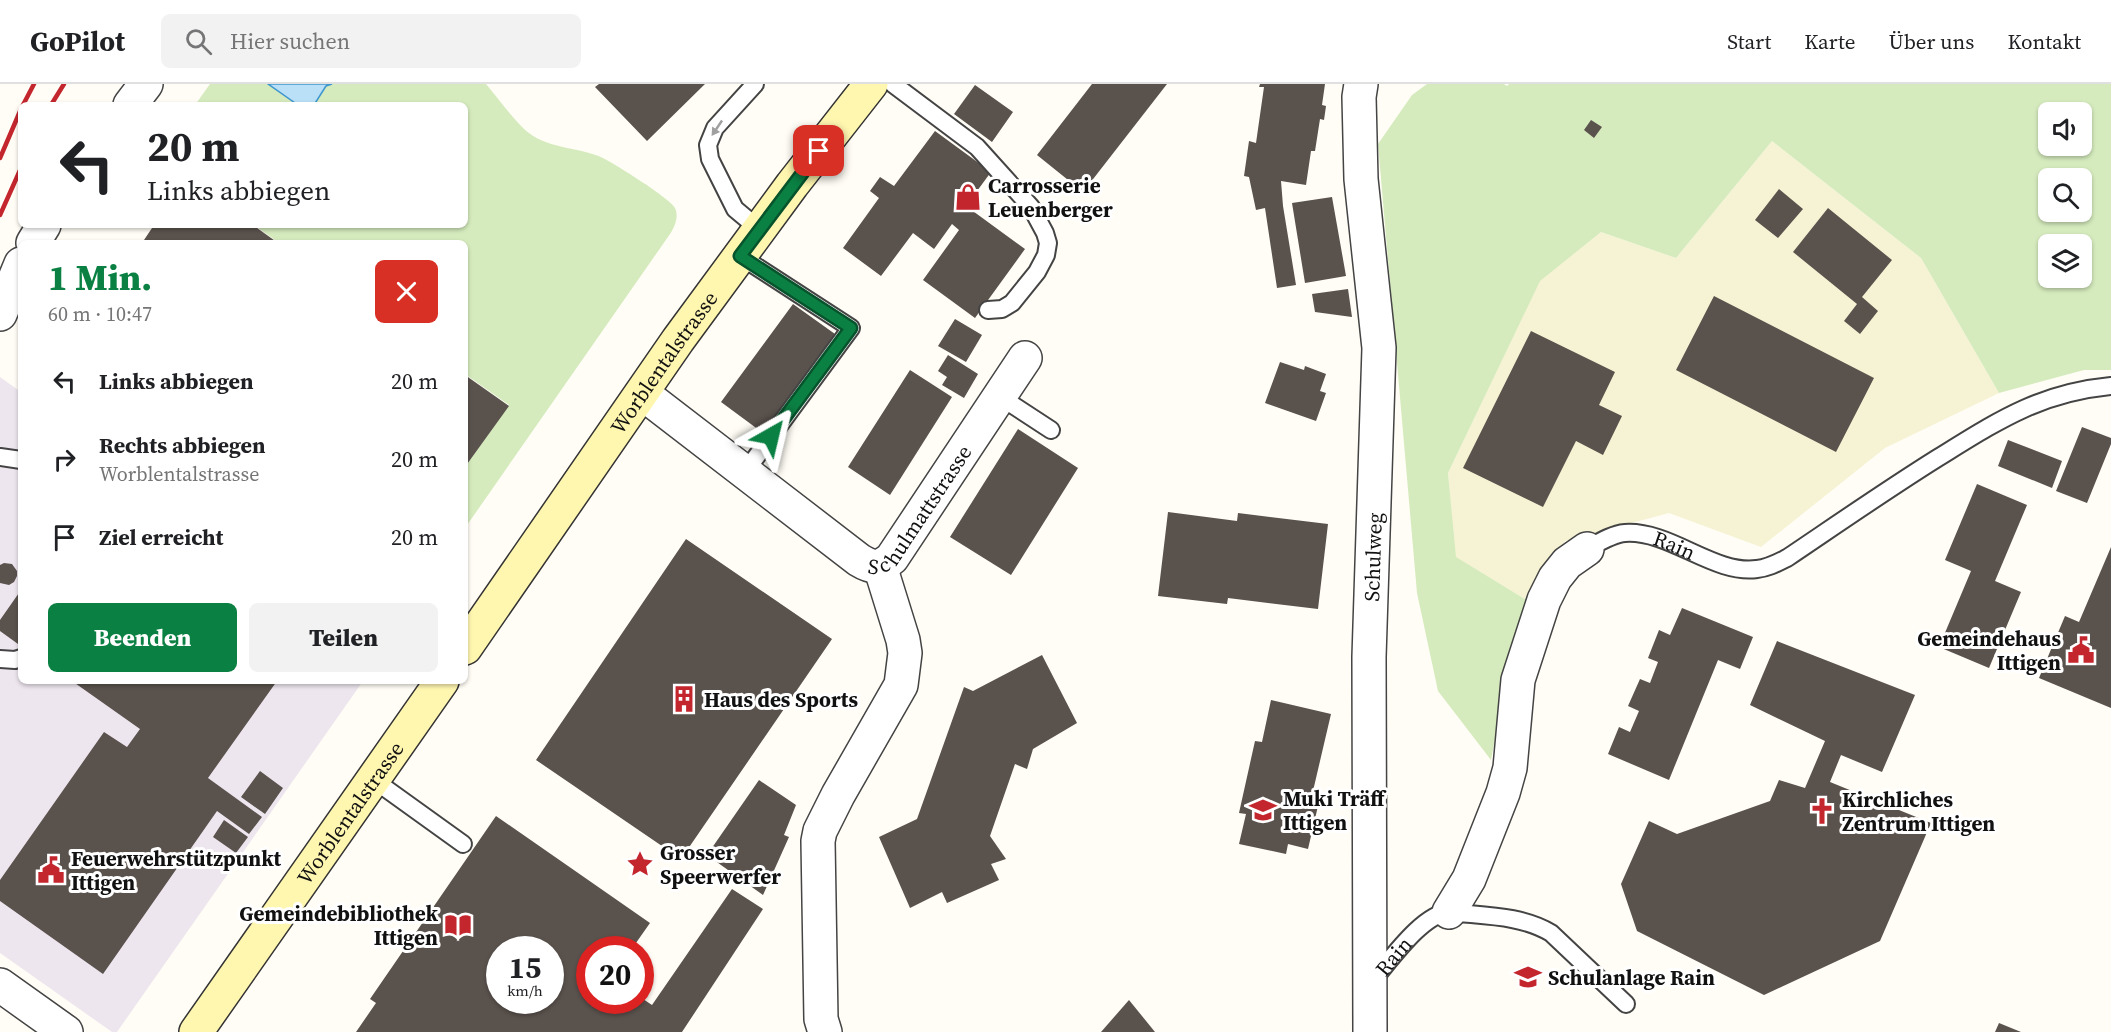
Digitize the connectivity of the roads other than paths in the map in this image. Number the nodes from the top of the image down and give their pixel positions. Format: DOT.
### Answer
graph roads {
  1 [pos="146,84"];
  2 [pos="755,84"];
  3 [pos="871,84"];
  4 [pos="893,84"];
  5 [pos="1361,84"];
  6 [pos="132,102"];
  7 [pos="759,229"];
  8 [pos="740,256"];
  9 [pos="18,271"];
  10 [pos="988,309"];
  11 [pos="0,314"];
  12 [pos="1025,358"];
  13 [pos="2111,386"];
  14 [pos="642,393"];
  15 [pos="999,396"];
  16 [pos="1051,430"];
  17 [pos="0,457"];
  18 [pos="18,460"];
  19 [pos="745,472"];
  20 [pos="1587,549"];
  21 [pos="880,566"];
  22 [pos="468,644"];
  23 [pos="0,659"];
  24 [pos="18,659"];
  25 [pos="440,684"];
  26 [pos="374,780"];
  27 [pos="463,844"];
  28 [pos="1449,912"];
  29 [pos="1370,983"];
  30 [pos="0,985"];
  31 [pos="1626,1004"];
  32 [pos="66,1032"];
  33 [pos="196,1032"];
  34 [pos="825,1032"];
  35 [pos="1370,1032"];
  1 -- 6 [label="street"];
  2 -- 7 [label="lane, one-way"];
  3 -- 7 [label="main road, Worblentalstrasse"];
  4 -- 10 [label="lane"];
  5 -- 29 [label="street, Schulweg"];
  7 -- 8 [label="main road, Worblentalstrasse"];
  8 -- 14 [label="main road, Worblentalstrasse"];
  8 -- 19 [label="lane"];
  9 -- 11 [label="street"];
  12 -- 15 [label="street, Schulmattstrasse"];
  13 -- 20 [label="lane, Rain"];
  14 -- 19 [label="street, Schulmattstrasse"];
  14 -- 22 [label="main road, Worblentalstrasse"];
  15 -- 16 [label="lane"];
  15 -- 21 [label="street, Schulmattstrasse"];
  17 -- 18 [label="lane"];
  19 -- 21 [label="street, Schulmattstrasse"];
  20 -- 28 [label="street, Rain"];
  21 -- 34 [label="street"];
  23 -- 24 [label="lane"];
  25 -- 26 [label="main road, Worblentalstrasse"];
  26 -- 27 [label="lane"];
  26 -- 33 [label="main road, Worblentalstrasse"];
  28 -- 29 [label="lane, Rain"];
  28 -- 31 [label="lane"];
  29 -- 35 [label="street, Schulweg"];
  30 -- 32 [label="street"];
}
